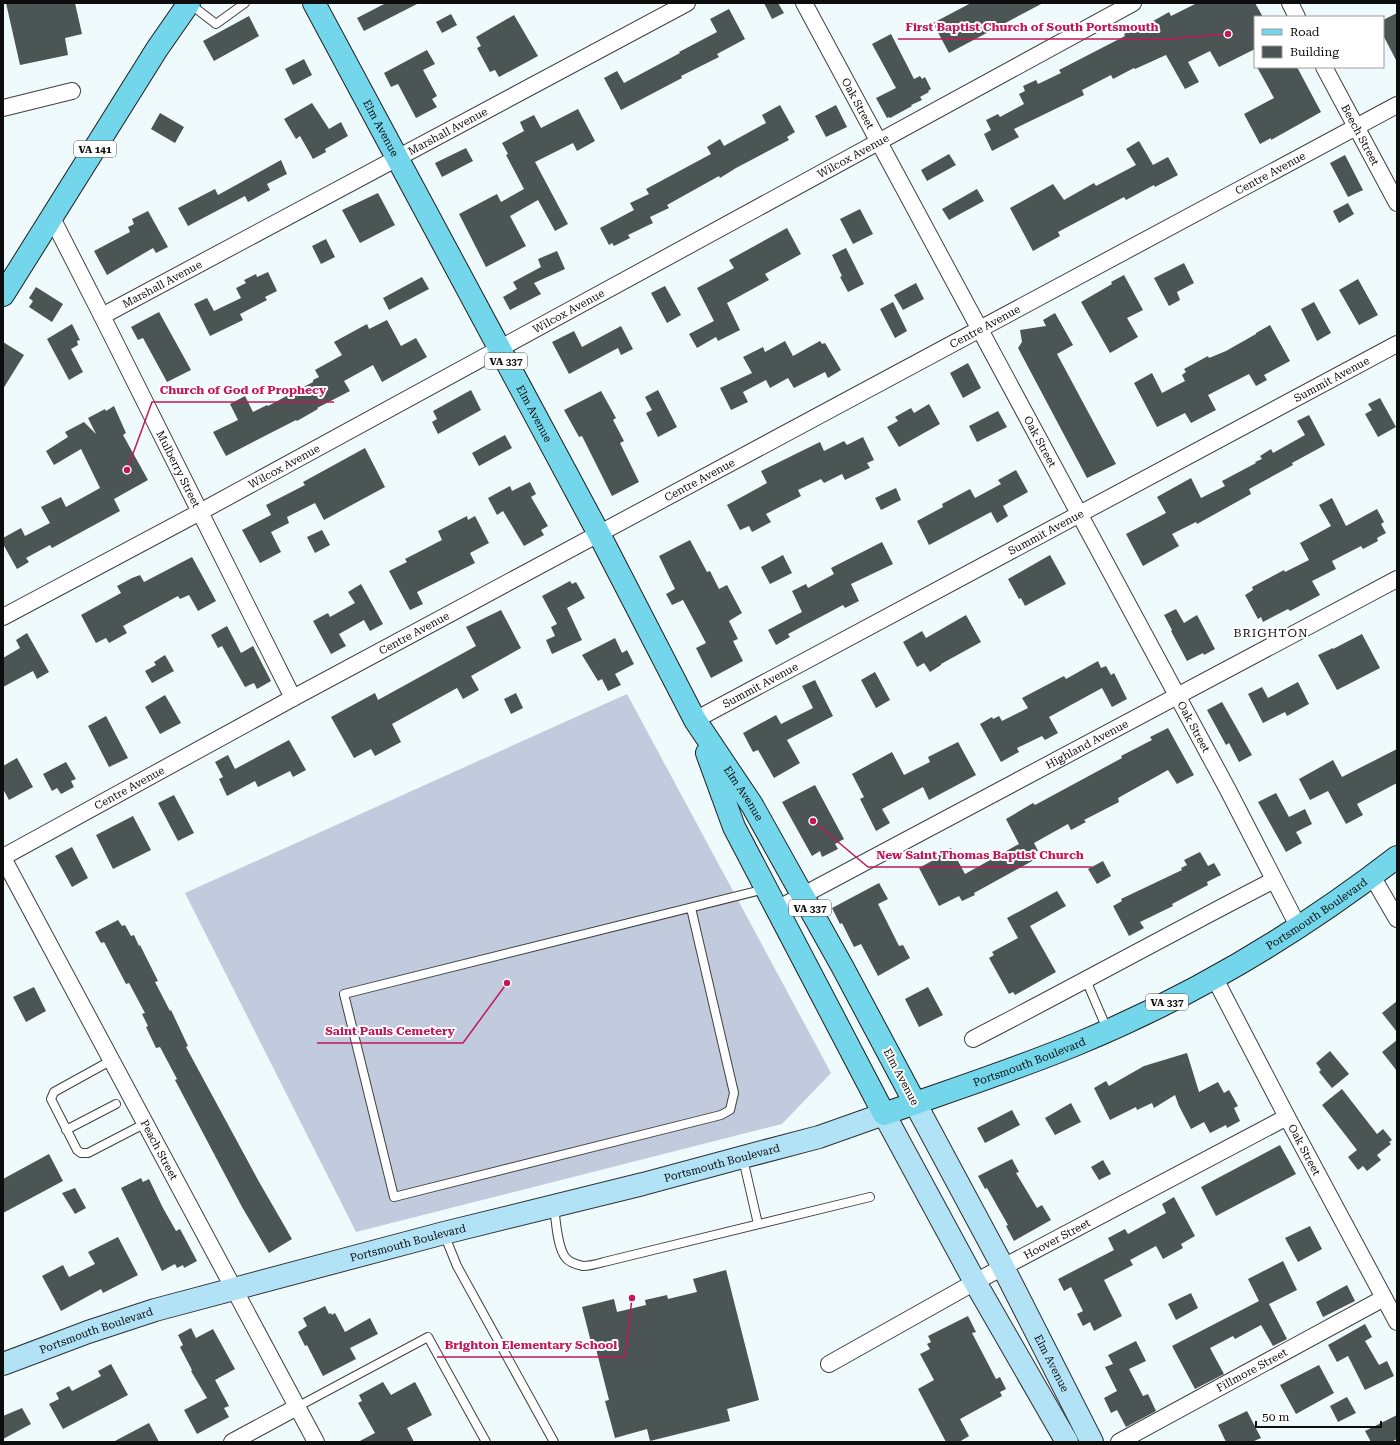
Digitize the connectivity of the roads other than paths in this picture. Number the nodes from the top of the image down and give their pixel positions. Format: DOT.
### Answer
graph roads {
  1 [pos="189,3"];
  2 [pos="245,3"];
  3 [pos="314,3"];
  4 [pos="687,3"];
  5 [pos="804,3"];
  6 [pos="1133,3"];
  7 [pos="1290,3"];
  8 [pos="1296,16"];
  9 [pos="1325,68"];
  10 [pos="72,91"];
  11 [pos="1397,105"];
  12 [pos="3,108"];
  13 [pos="1356,127"];
  14 [pos="879,142"];
  15 [pos="397,158"];
  16 [pos="1397,202"];
  17 [pos="52,218"];
  18 [pos="3,295"];
  19 [pos="102,316"];
  20 [pos="979,328"];
  21 [pos="1397,344"];
  22 [pos="500,349"];
  23 [pos="200,512"];
  24 [pos="1079,515"];
  25 [pos="599,534"];
  26 [pos="1397,579"];
  27 [pos="3,617"];
  28 [pos="1177,696"];
  29 [pos="293,698"];
  30 [pos="695,720"];
  31 [pos="3,857"];
  32 [pos="1397,857"];
  33 [pos="1372,876"];
  34 [pos="1274,880"];
  35 [pos="766,889"];
  36 [pos="802,895"];
  37 [pos="691,908"];
  38 [pos="777,909"];
  39 [pos="1397,919"];
  40 [pos="1298,926"];
  41 [pos="1214,977"];
  42 [pos="1086,980"];
  43 [pos="1108,1030"];
  44 [pos="973,1039"];
  45 [pos="112,1060"];
  46 [pos="915,1103"];
  47 [pos="116,1104"];
  48 [pos="884,1114"];
  49 [pos="1287,1117"];
  50 [pos="146,1123"];
  51 [pos="66,1130"];
  52 [pos="743,1157"];
  53 [pos="870,1196"];
  54 [pos="554,1206"];
  55 [pos="758,1224"];
  56 [pos="444,1233"];
  57 [pos="1003,1267"];
  58 [pos="975,1282"];
  59 [pos="235,1289"];
  60 [pos="1384,1298"];
  61 [pos="1397,1322"];
  62 [pos="3,1364"];
  63 [pos="830,1364"];
  64 [pos="297,1407"];
  65 [pos="232,1442"];
  66 [pos="316,1442"];
  67 [pos="486,1442"];
  68 [pos="554,1442"];
  69 [pos="1066,1442"];
  70 [pos="1092,1442"];
  71 [pos="1119,1442"];
  1 -- 2 [label="lane"];
  1 -- 17 [label="main road, VA 141"];
  3 -- 15 [label="main road, Elm Avenue / VA 337"];
  4 -- 15 [label="street, Marshall Avenue"];
  5 -- 14 [label="street, Oak Street"];
  6 -- 14 [label="street, Wilcox Avenue"];
  7 -- 8 [label="street"];
  9 -- 13 [label="street, Beech Street"];
  10 -- 12 [label="street"];
  11 -- 13 [label="street, Centre Avenue"];
  13 -- 16 [label="street, Beech Street"];
  13 -- 20 [label="street, Centre Avenue"];
  14 -- 20 [label="street, Oak Street"];
  14 -- 22 [label="street, Wilcox Avenue"];
  15 -- 19 [label="street, Marshall Avenue"];
  15 -- 22 [label="main road, Elm Avenue / VA 337"];
  17 -- 18 [label="main road, VA 141"];
  17 -- 19 [label="street, Mulberry Street"];
  19 -- 23 [label="street, Mulberry Street"];
  20 -- 24 [label="street, Oak Street"];
  20 -- 25 [label="street, Centre Avenue"];
  21 -- 24 [label="street, Summit Avenue"];
  22 -- 23 [label="street, Wilcox Avenue"];
  22 -- 25 [label="main road, Elm Avenue / VA 337"];
  23 -- 27 [label="street, Wilcox Avenue"];
  23 -- 29 [label="street, Mulberry Street"];
  24 -- 28 [label="street, Oak Street"];
  24 -- 30 [label="street, Summit Avenue"];
  25 -- 29 [label="street, Centre Avenue"];
  25 -- 30 [label="main road, Elm Avenue / VA 337"];
  26 -- 28 [label="street, Highland Avenue"];
  28 -- 34 [label="street, Oak Street"];
  28 -- 36 [label="street, Highland Avenue"];
  29 -- 31 [label="street, Centre Avenue"];
  30 -- 35 [label="main road, Elm Avenue / VA 337"];
  30 -- 36 [label="main road, Elm Avenue / VA 337"];
  31 -- 45 [label="street, Peach Street"];
  32 -- 33 [label="main road, Portsmouth Boulevard / VA 337"];
  33 -- 39 [label="street"];
  33 -- 40 [label="main road, Portsmouth Boulevard / VA 337"];
  34 -- 40 [label="street, Oak Street"];
  34 -- 42 [label="street"];
  35 -- 37 [label="lane"];
  35 -- 38 [label="main road, Elm Avenue / VA 337"];
  36 -- 38 [label="street, Highland Avenue"];
  36 -- 46 [label="main road, Elm Avenue / VA 337"];
  37 -- 37 [label="lane"];
  38 -- 48 [label="main road, Elm Avenue / VA 337"];
  40 -- 41 [label="main road, Portsmouth Boulevard / VA 337"];
  41 -- 43 [label="main road, Portsmouth Boulevard / VA 337"];
  41 -- 49 [label="street, Oak Street"];
  42 -- 43 [label="lane"];
  42 -- 44 [label="street"];
  43 -- 46 [label="main road, Portsmouth Boulevard / VA 337"];
  45 -- 50 [label="street, Peach Street"];
  45 -- 51 [label="lane"];
  46 -- 48 [label="main road, Portsmouth Boulevard / VA 337"];
  46 -- 57 [label="main road, Elm Avenue"];
  47 -- 51 [label="lane"];
  48 -- 52 [label="main road, Portsmouth Boulevard"];
  48 -- 58 [label="main road, Elm Avenue"];
  49 -- 57 [label="street, Hoover Street"];
  49 -- 60 [label="street, Oak Street"];
  50 -- 51 [label="lane"];
  50 -- 59 [label="street, Peach Street"];
  52 -- 54 [label="main road, Portsmouth Boulevard"];
  52 -- 55 [label="lane"];
  53 -- 55 [label="lane"];
  54 -- 55 [label="lane"];
  54 -- 56 [label="main road, Portsmouth Boulevard"];
  56 -- 59 [label="main road, Portsmouth Boulevard"];
  56 -- 68 [label="lane"];
  57 -- 58 [label="street, Hoover Street"];
  57 -- 70 [label="main road, Elm Avenue"];
  58 -- 63 [label="street, Hoover Street"];
  58 -- 69 [label="main road, Elm Avenue"];
  59 -- 62 [label="main road, Portsmouth Boulevard"];
  59 -- 64 [label="street, Peach Street"];
  60 -- 61 [label="street, Oak Street"];
  60 -- 71 [label="street, Fillmore Street"];
  64 -- 65 [label="street"];
  64 -- 66 [label="street, Peach Street"];
  64 -- 67 [label="lane"];
}
